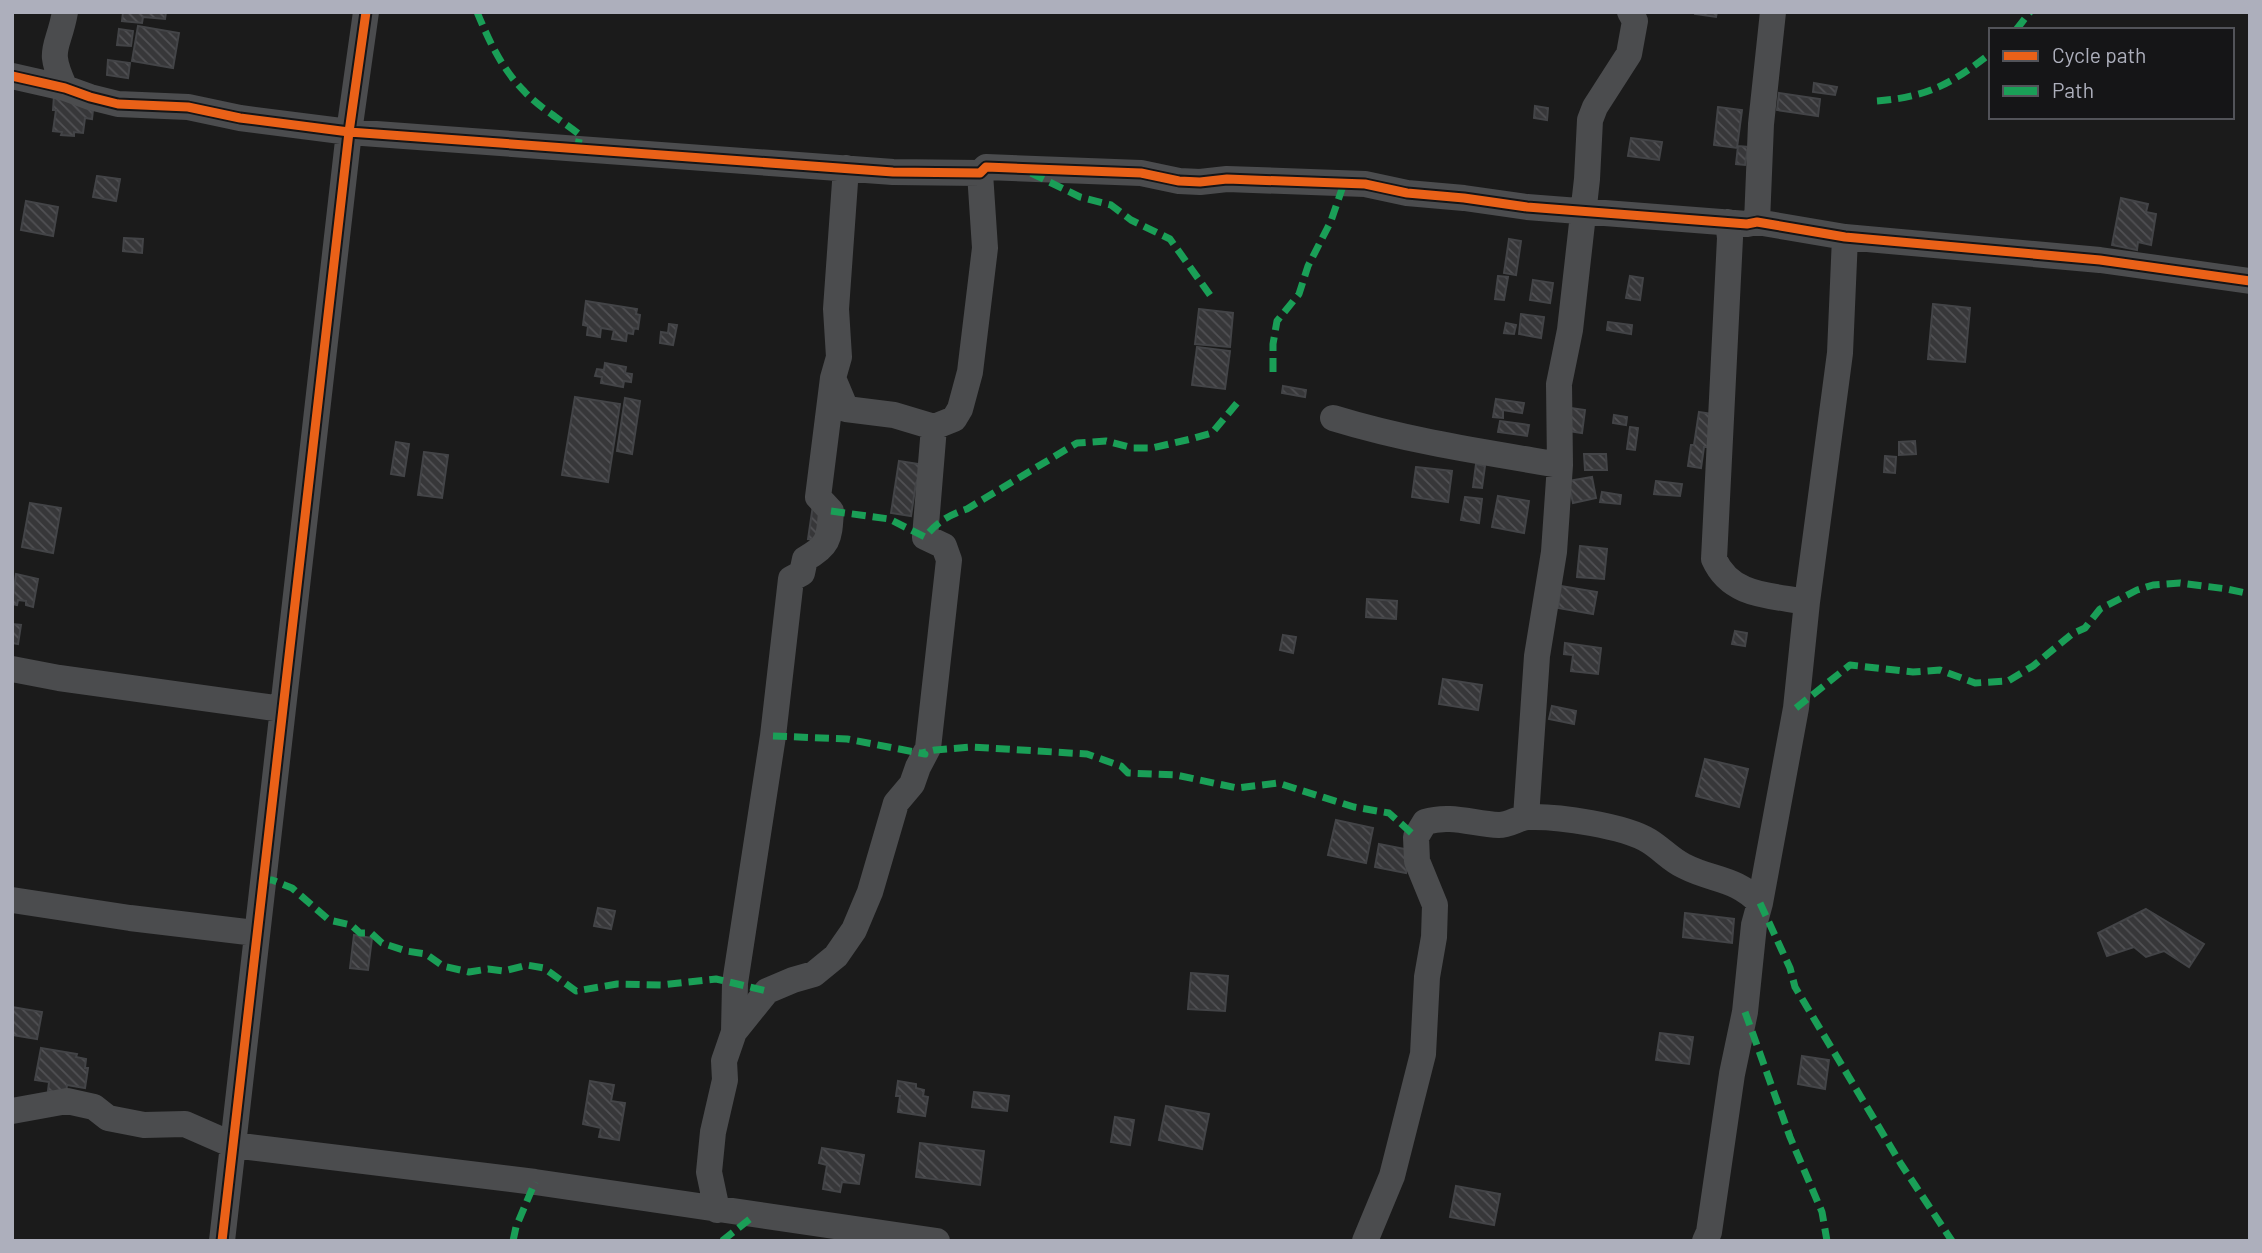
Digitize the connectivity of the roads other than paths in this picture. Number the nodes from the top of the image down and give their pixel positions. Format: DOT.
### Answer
graph roads {
  1 [pos="65,12"];
  2 [pos="366,12"];
  3 [pos="1630,12"];
  4 [pos="1773,12"];
  5 [pos="12,76"];
  6 [pos="65,88"];
  7 [pos="349,132"];
  8 [pos="846,168"];
  9 [pos="980,173"];
  10 [pos="1582,211"];
  11 [pos="1728,222"];
  12 [pos="1757,222"];
  13 [pos="1845,237"];
  14 [pos="2250,281"];
  15 [pos="833,378"];
  16 [pos="1333,418"];
  17 [pos="934,427"];
  18 [pos="1560,465"];
  19 [pos="1807,601"];
  20 [pos="12,669"];
  21 [pos="282,709"];
  22 [pos="1526,817"];
  23 [pos="12,900"];
  24 [pos="1760,903"];
  25 [pos="256,933"];
  26 [pos="734,1032"];
  27 [pos="12,1111"];
  28 [pos="233,1145"];
  29 [pos="718,1210"];
  30 [pos="222,1241"];
  31 [pos="937,1241"];
  32 [pos="1365,1241"];
  33 [pos="1705,1241"];
  1 -- 6 [label="street"];
  2 -- 7 [label="street"];
  3 -- 10 [label="street"];
  4 -- 12 [label="street"];
  5 -- 6 [label="street"];
  6 -- 7 [label="street"];
  7 -- 8 [label="street"];
  7 -- 21 [label="street"];
  8 -- 9 [label="street"];
  8 -- 15 [label="street"];
  9 -- 10 [label="street"];
  9 -- 17 [label="street"];
  10 -- 11 [label="street"];
  10 -- 18 [label="street"];
  11 -- 12 [label="street"];
  11 -- 19 [label="street"];
  12 -- 13 [label="street"];
  13 -- 14 [label="street"];
  13 -- 19 [label="street"];
  15 -- 17 [label="street"];
  15 -- 26 [label="street"];
  16 -- 18 [label="street"];
  17 -- 26 [label="street"];
  18 -- 22 [label="street"];
  19 -- 24 [label="street"];
  20 -- 21 [label="street"];
  21 -- 25 [label="street"];
  22 -- 24 [label="street"];
  22 -- 32 [label="street"];
  23 -- 25 [label="street"];
  24 -- 33 [label="street"];
  25 -- 28 [label="street"];
  26 -- 29 [label="street"];
  27 -- 28 [label="street"];
  28 -- 29 [label="street"];
  28 -- 30 [label="street"];
  29 -- 31 [label="street"];
}
